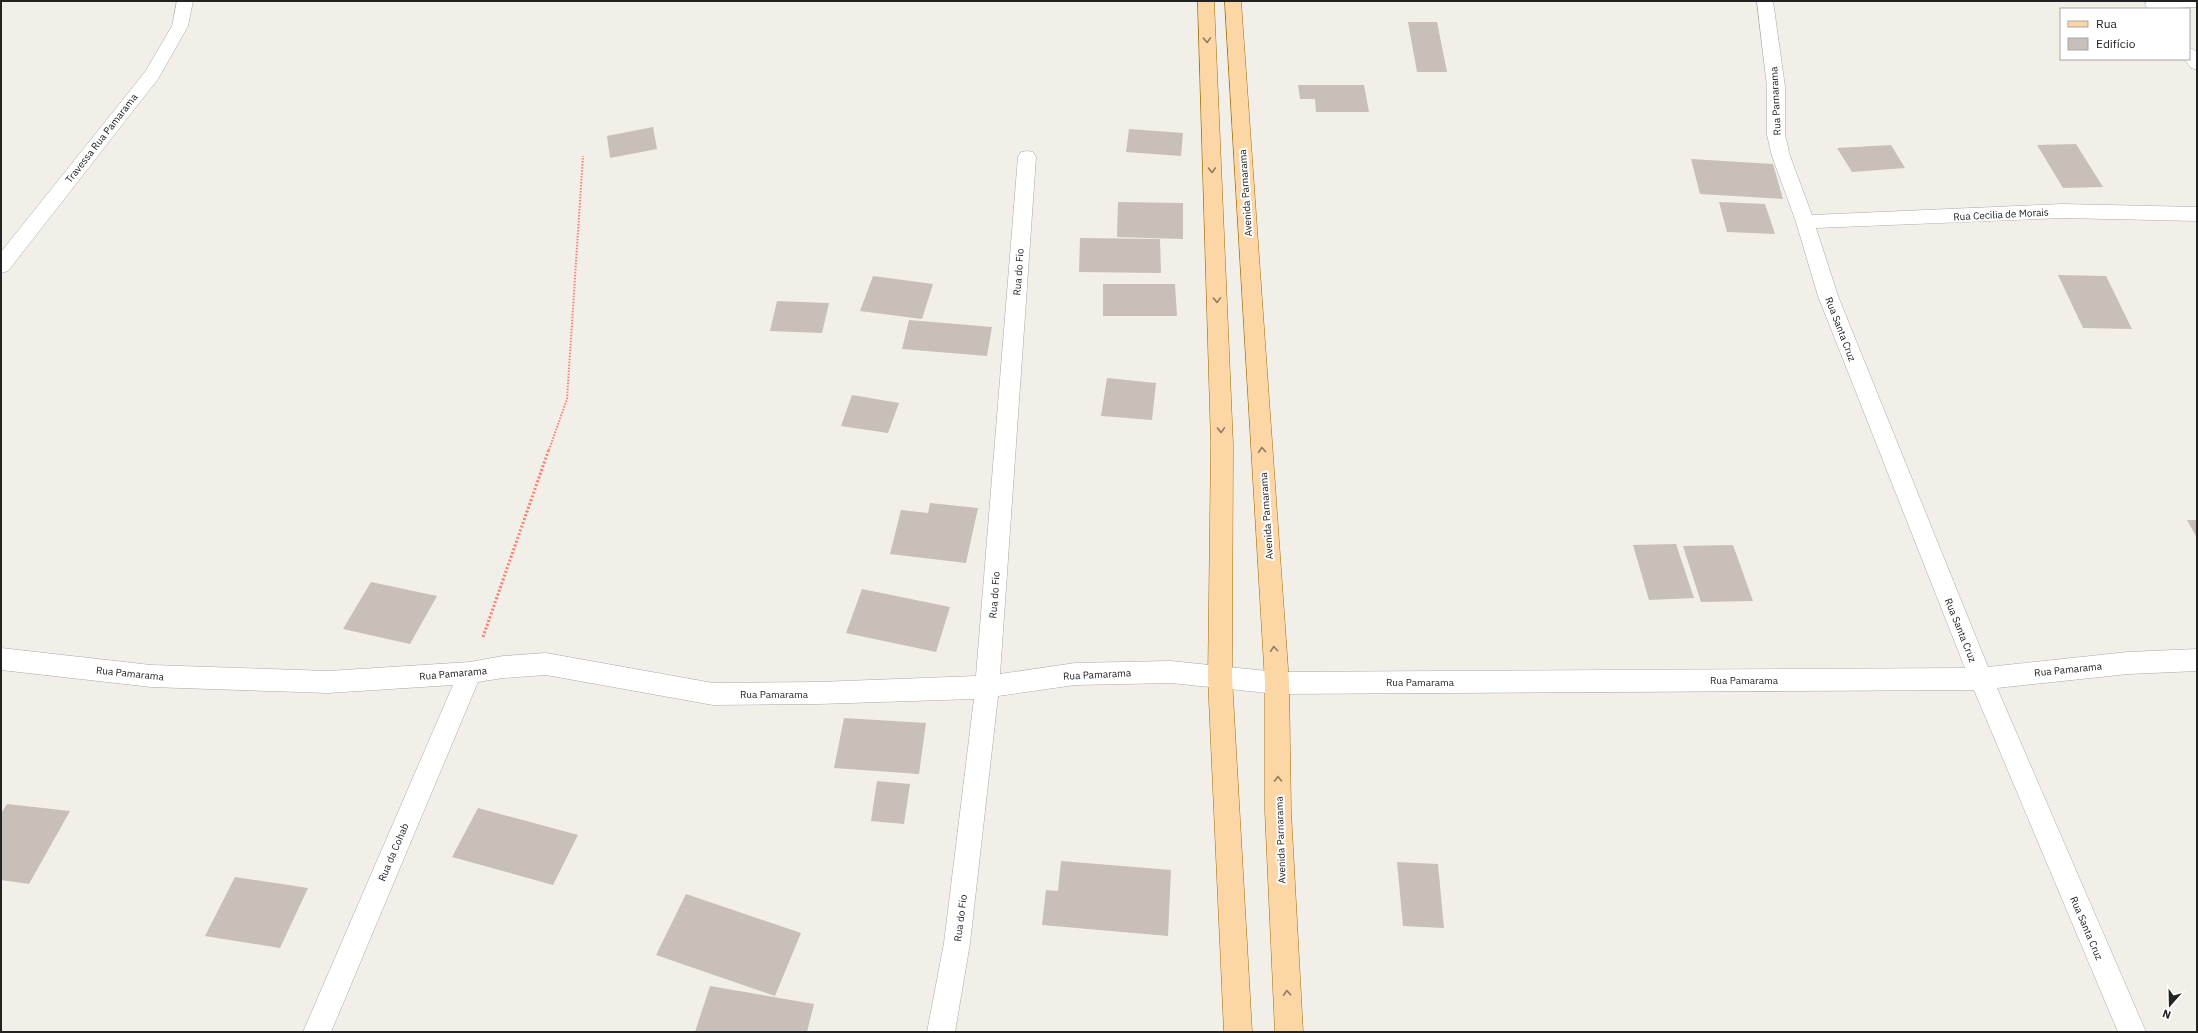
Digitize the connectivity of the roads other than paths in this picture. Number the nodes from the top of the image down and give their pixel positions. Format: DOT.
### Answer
graph roads {
  1 [pos="185,1"];
  2 [pos="1206,1"];
  3 [pos="1233,1"];
  4 [pos="1765,1"];
  5 [pos="2197,2"];
  6 [pos="2153,5"];
  7 [pos="2190,54"];
  8 [pos="2197,64"];
  9 [pos="1027,157"];
  10 [pos="2197,214"];
  11 [pos="1805,222"];
  12 [pos="2,265"];
  13 [pos="1,659"];
  14 [pos="2197,660"];
  15 [pos="470,673"];
  16 [pos="1220,678"];
  17 [pos="1981,679"];
  18 [pos="1277,683"];
  19 [pos="987,687"];
  20 [pos="317,1032"];
  21 [pos="941,1032"];
  22 [pos="1238,1032"];
  23 [pos="1289,1032"];
  24 [pos="2132,1032"];
  1 -- 12 [label="street, Travessa Rua Pamarama"];
  2 -- 16 [label="main road, one-way"];
  18 -- 3 [label="main road, Avenida Parnarama, one-way"];
  4 -- 11 [label="street, Rua Parnarama"];
  5 -- 6 [label="street"];
  7 -- 8 [label="street"];
  9 -- 19 [label="street, Rua do Fio"];
  10 -- 11 [label="street, Rua Cecilia de Morais"];
  11 -- 17 [label="street, Rua Santa Cruz"];
  13 -- 15 [label="street, Rua Pamarama"];
  14 -- 17 [label="street, Rua Pamarama"];
  15 -- 19 [label="street, Rua Pamarama"];
  15 -- 20 [label="street, Rua da Cohab"];
  16 -- 18 [label="street, Rua Pamarama"];
  16 -- 19 [label="street, Rua Pamarama"];
  16 -- 22 [label="main road"];
  17 -- 18 [label="street, Rua Pamarama"];
  17 -- 24 [label="street, Rua Santa Cruz"];
  23 -- 18 [label="main road, Avenida Parnarama, one-way"];
  19 -- 21 [label="street, Rua do Fio"];
}
